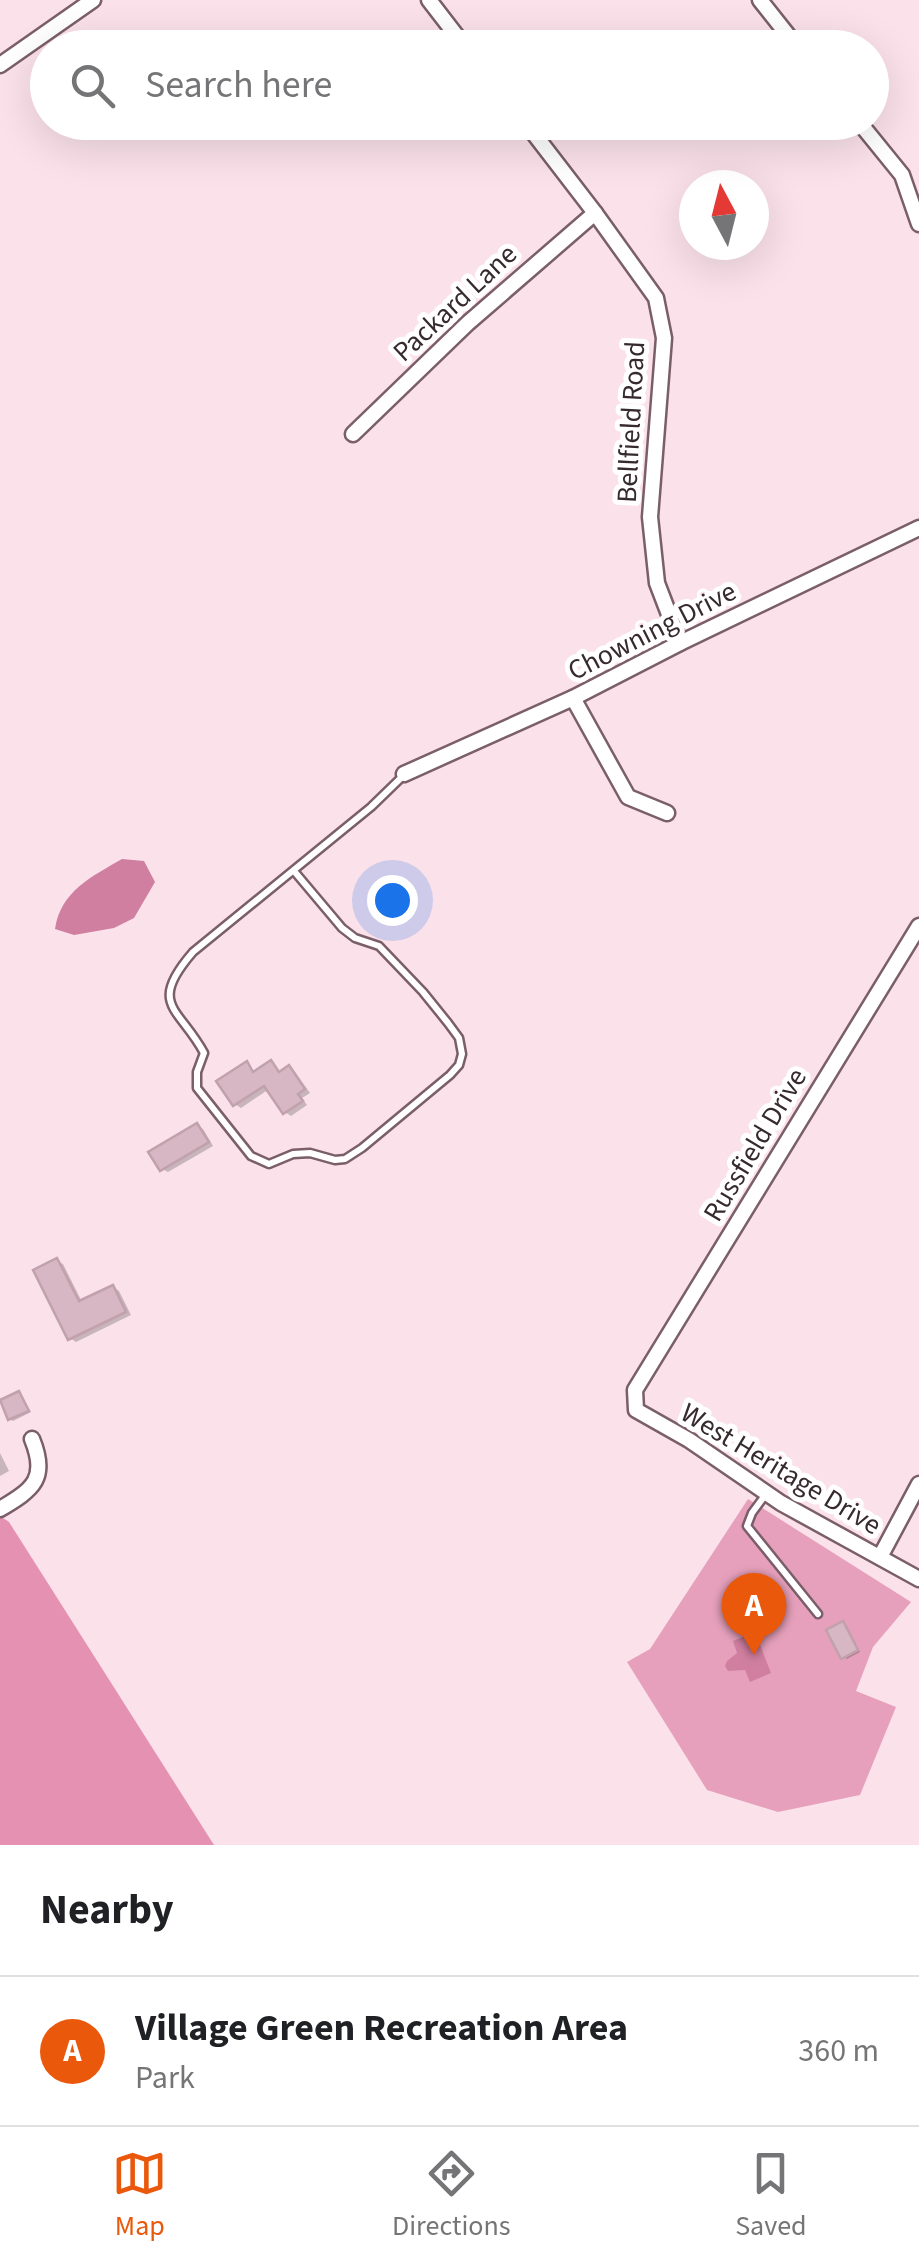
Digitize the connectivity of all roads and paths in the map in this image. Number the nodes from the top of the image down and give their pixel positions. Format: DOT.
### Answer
graph roads {
  1 [pos="93,0"];
  2 [pos="430,0"];
  3 [pos="760,0"];
  4 [pos="50,30"];
  5 [pos="452,30"];
  6 [pos="784,30"];
  7 [pos="30,44"];
  8 [pos="0,65"];
  9 [pos="539,140"];
  10 [pos="874,140"];
  11 [pos="595,212"];
  12 [pos="919,224"];
  13 [pos="353,434"];
  14 [pos="919,528"];
  15 [pos="680,643"];
  16 [pos="573,698"];
  17 [pos="404,774"];
  18 [pos="667,813"];
  19 [pos="294,871"];
  20 [pos="919,926"];
  21 [pos="634,1390"];
  22 [pos="32,1438"];
  23 [pos="919,1484"];
  24 [pos="766,1493"];
  25 [pos="0,1508"];
  26 [pos="880,1557"];
  27 [pos="919,1579"];
  28 [pos="818,1614"];
  1 -- 4 [label="street"];
  2 -- 5 [label="street"];
  3 -- 6 [label="street"];
  7 -- 8 [label="street"];
  9 -- 11 [label="street, Bellfield Road"];
  10 -- 12 [label="street"];
  11 -- 13 [label="street, Packard Lane"];
  11 -- 15 [label="street, Bellfield Road"];
  14 -- 15 [label="street, Chowning Drive"];
  15 -- 16 [label="street, Chowning Drive"];
  16 -- 17 [label="street, Chowning Drive"];
  16 -- 18 [label="street"];
  17 -- 19 [label="lane"];
  19 -- 19 [label="lane"];
  20 -- 21 [label="street, Russfield Drive"];
  21 -- 24 [label="street, West Heritage Drive"];
  22 -- 25 [label="street"];
  23 -- 26 [label="street"];
  24 -- 26 [label="street, West Heritage Drive"];
  24 -- 28 [label="lane"];
  26 -- 27 [label="street, West Heritage Drive"];
}
